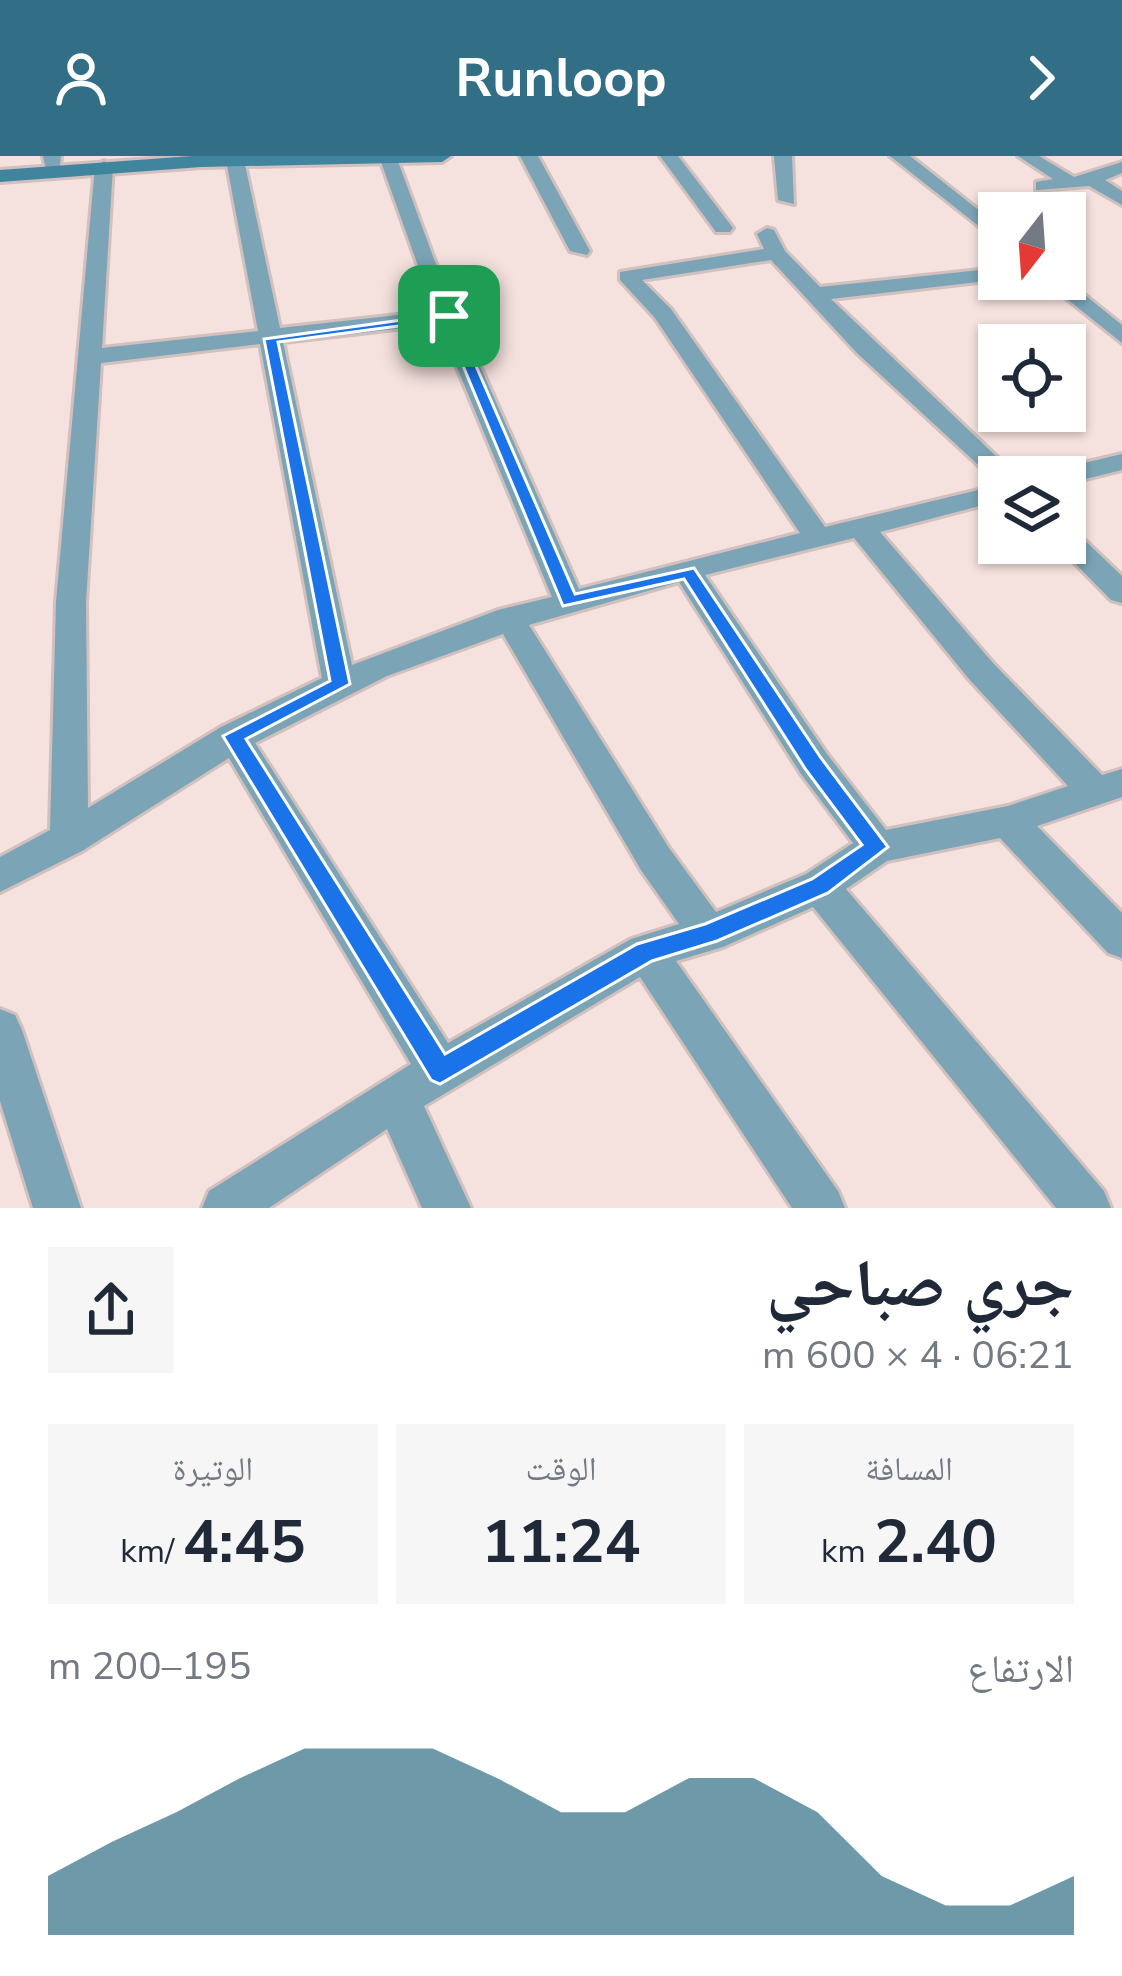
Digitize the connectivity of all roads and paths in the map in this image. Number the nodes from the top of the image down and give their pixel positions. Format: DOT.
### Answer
graph roads {
  1 [pos="442,156"];
  2 [pos="529,156"];
  3 [pos="669,156"];
  4 [pos="783,156"];
  5 [pos="899,156"];
  6 [pos="1028,156"];
  7 [pos="389,159"];
  8 [pos="236,160"];
  9 [pos="52,164"];
  10 [pos="104,166"];
  11 [pos="1122,166"];
  12 [pos="0,176"];
  13 [pos="1081,181"];
  14 [pos="1042,186"];
  15 [pos="1122,199"];
  16 [pos="787,200"];
  17 [pos="978,219"];
  18 [pos="723,228"];
  19 [pos="580,251"];
  20 [pos="978,276"];
  21 [pos="815,294"];
  22 [pos="1078,300"];
  23 [pos="449,316"];
  24 [pos="1122,336"];
  25 [pos="270,339"];
  26 [pos="88,357"];
  27 [pos="984,456"];
  28 [pos="1122,461"];
  29 [pos="1086,470"];
  30 [pos="978,499"];
  31 [pos="862,529"];
  32 [pos="819,539"];
  33 [pos="1086,558"];
  34 [pos="688,572"];
  35 [pos="1122,593"];
  36 [pos="569,602"];
  37 [pos="509,617"];
  38 [pos="340,684"];
  39 [pos="233,736"];
  40 [pos="1108,787"];
  41 [pos="1008,821"];
  42 [pos="69,840"];
  43 [pos="877,847"];
  44 [pos="0,876"];
  45 [pos="820,886"];
  46 [pos="709,934"];
  47 [pos="1122,940"];
  48 [pos="646,952"];
  49 [pos="0,1030"];
  50 [pos="440,1071"];
  51 [pos="396,1097"];
  52 [pos="56,1208"];
  53 [pos="226,1208"];
  54 [pos="447,1208"];
  55 [pos="821,1208"];
  56 [pos="1088,1208"];
  1 -- 7 [label="street"];
  2 -- 19 [label="street"];
  3 -- 18 [label="street"];
  4 -- 16 [label="street"];
  5 -- 17 [label="street"];
  6 -- 13 [label="street"];
  7 -- 8 [label="street"];
  7 -- 23 [label="street"];
  8 -- 10 [label="street"];
  8 -- 25 [label="street"];
  9 -- 10 [label="street"];
  9 -- 12 [label="street"];
  10 -- 26 [label="street"];
  11 -- 13 [label="street"];
  13 -- 14 [label="street"];
  13 -- 15 [label="street"];
  20 -- 21 [label="street"];
  21 -- 27 [label="street"];
  21 -- 32 [label="street"];
  22 -- 24 [label="street"];
  23 -- 25 [label="street"];
  23 -- 36 [label="street"];
  25 -- 26 [label="street"];
  25 -- 38 [label="street"];
  26 -- 42 [label="street"];
  28 -- 29 [label="street"];
  30 -- 31 [label="street"];
  31 -- 32 [label="street"];
  31 -- 40 [label="street"];
  32 -- 34 [label="street"];
  33 -- 35 [label="street"];
  34 -- 36 [label="street"];
  34 -- 43 [label="street"];
  36 -- 37 [label="street"];
  37 -- 38 [label="street"];
  37 -- 46 [label="street"];
  38 -- 39 [label="street"];
  39 -- 42 [label="street"];
  39 -- 50 [label="street"];
  40 -- 41 [label="street"];
  41 -- 43 [label="street"];
  41 -- 47 [label="street"];
  42 -- 44 [label="street"];
  43 -- 45 [label="street"];
  45 -- 46 [label="street"];
  45 -- 56 [label="street"];
  46 -- 48 [label="street"];
  48 -- 50 [label="street"];
  48 -- 55 [label="street"];
  49 -- 52 [label="street"];
  50 -- 51 [label="street"];
  51 -- 53 [label="street"];
  51 -- 54 [label="street"];
}
